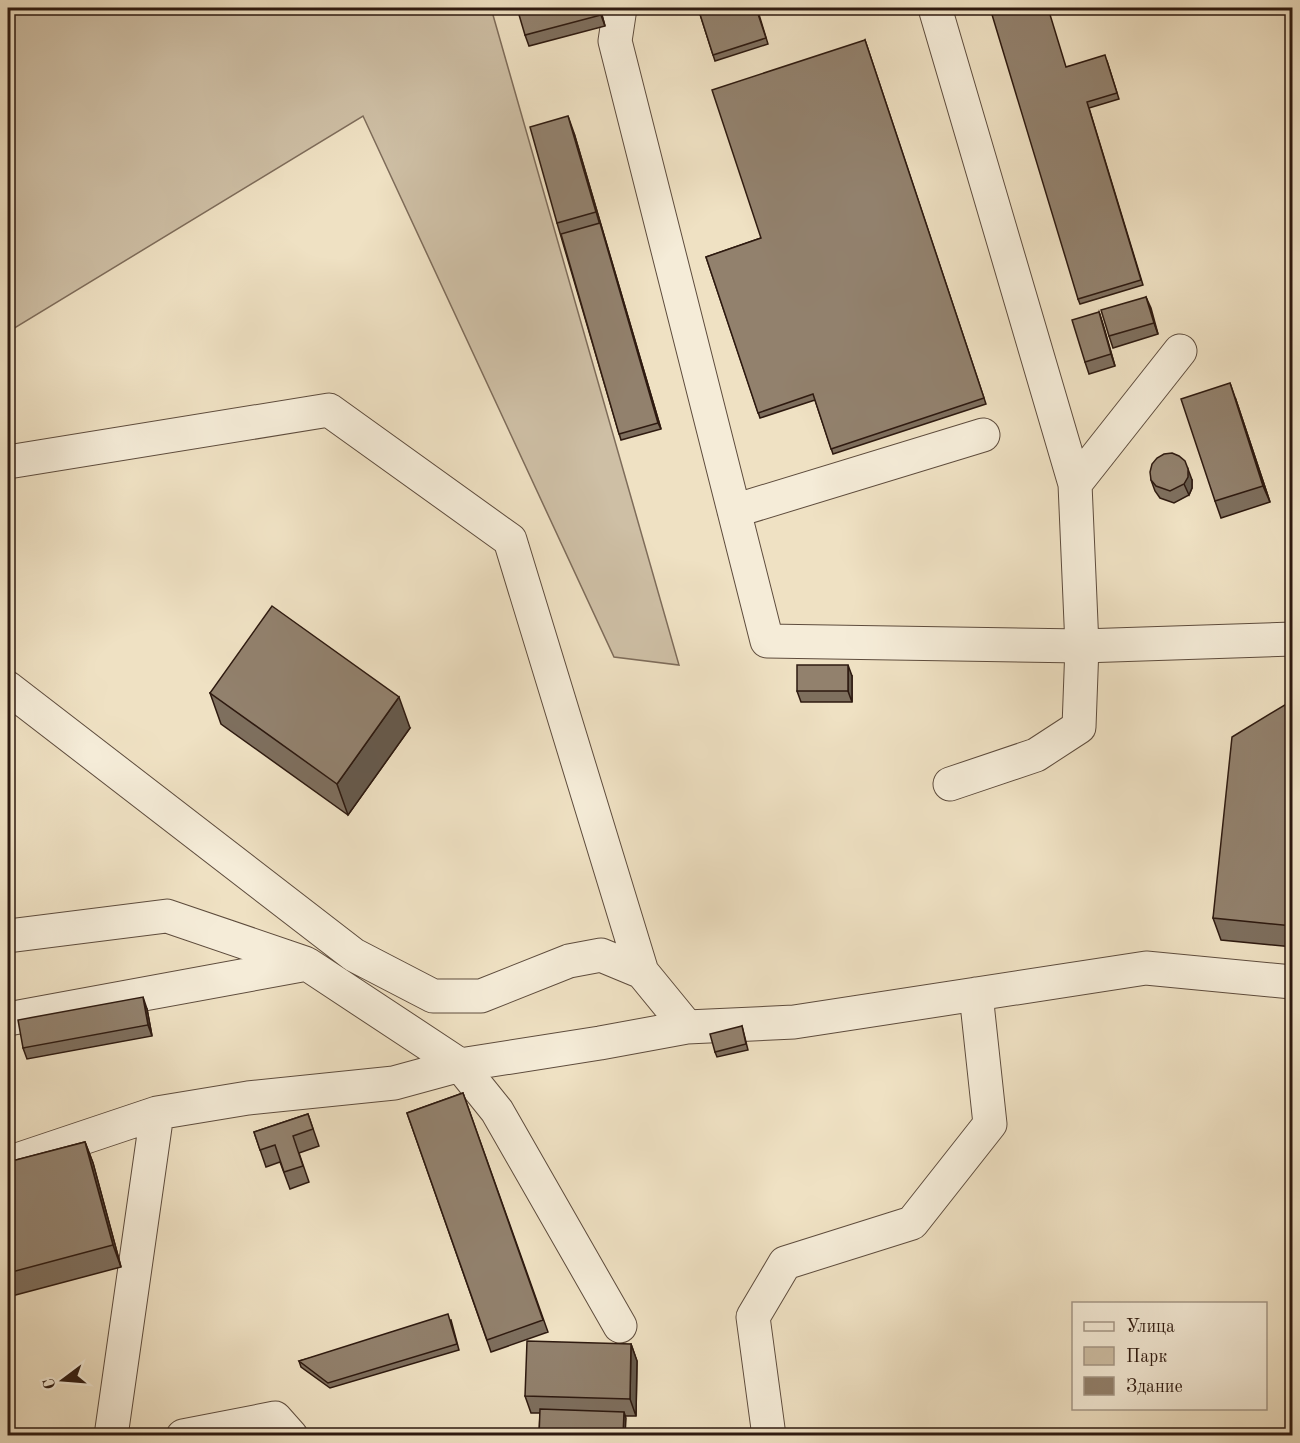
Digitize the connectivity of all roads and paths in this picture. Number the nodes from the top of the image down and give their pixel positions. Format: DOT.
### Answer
graph roads {
  1 [pos="620,8"];
  2 [pos="935,8"];
  3 [pos="1180,351"];
  4 [pos="983,435"];
  5 [pos="8,462"];
  6 [pos="1075,484"];
  7 [pos="734,511"];
  8 [pos="1293,639"];
  9 [pos="1082,646"];
  10 [pos="8,688"];
  11 [pos="950,784"];
  12 [pos="8,936"];
  13 [pos="307,963"];
  14 [pos="642,972"];
  15 [pos="1293,982"];
  16 [pos="976,994"];
  17 [pos="8,1019"];
  18 [pos="687,1027"];
  19 [pos="460,1065"];
  20 [pos="157,1113"];
  21 [pos="8,1163"];
  22 [pos="620,1326"];
  23 [pos="111,1436"];
  24 [pos="183,1436"];
  25 [pos="291,1436"];
  26 [pos="769,1436"];
  1 -- 7 [label="lane"];
  2 -- 6 [label="lane"];
  3 -- 6 [label="lane"];
  4 -- 7 [label="lane"];
  5 -- 14 [label="lane"];
  6 -- 9 [label="lane"];
  7 -- 9 [label="lane"];
  8 -- 9 [label="lane"];
  9 -- 11 [label="lane"];
  10 -- 14 [label="lane"];
  12 -- 13 [label="lane"];
  13 -- 17 [label="lane"];
  13 -- 19 [label="lane"];
  14 -- 18 [label="lane"];
  15 -- 16 [label="lane"];
  16 -- 18 [label="lane"];
  16 -- 26 [label="lane"];
  18 -- 19 [label="lane"];
  19 -- 20 [label="lane"];
  19 -- 22 [label="lane"];
  20 -- 21 [label="lane"];
  20 -- 23 [label="lane"];
  24 -- 25 [label="lane"];
}
